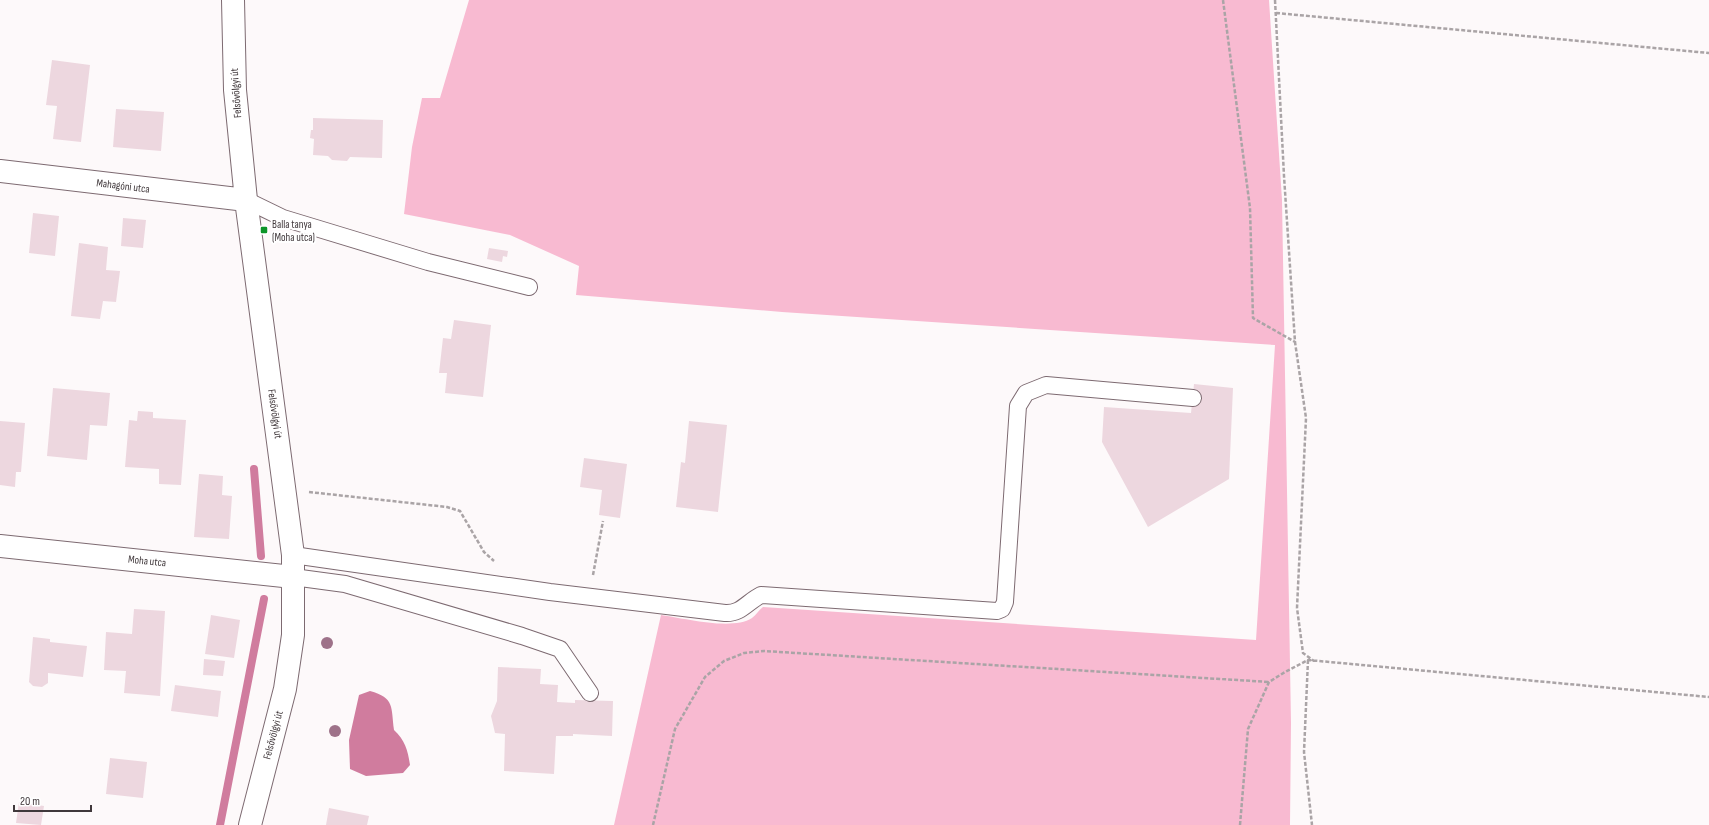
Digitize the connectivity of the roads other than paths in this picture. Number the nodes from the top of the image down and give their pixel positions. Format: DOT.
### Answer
graph roads {
  1 [pos="233,0"];
  2 [pos="0,171"];
  3 [pos="246,200"];
  4 [pos="529,286"];
  5 [pos="1193,398"];
  6 [pos="0,546"];
  7 [pos="293,555"];
  8 [pos="293,577"];
  9 [pos="590,693"];
  10 [pos="250,825"];
  1 -- 3 [label="street, Felsővölgyi út"];
  2 -- 3 [label="street, Mahagóni utca"];
  3 -- 4 [label="lane"];
  3 -- 7 [label="street, Felsővölgyi út"];
  5 -- 7 [label="lane"];
  6 -- 8 [label="street, Moha utca"];
  7 -- 8 [label="street, Felsővölgyi út"];
  8 -- 9 [label="lane"];
  8 -- 10 [label="street, Felsővölgyi út"];
}
